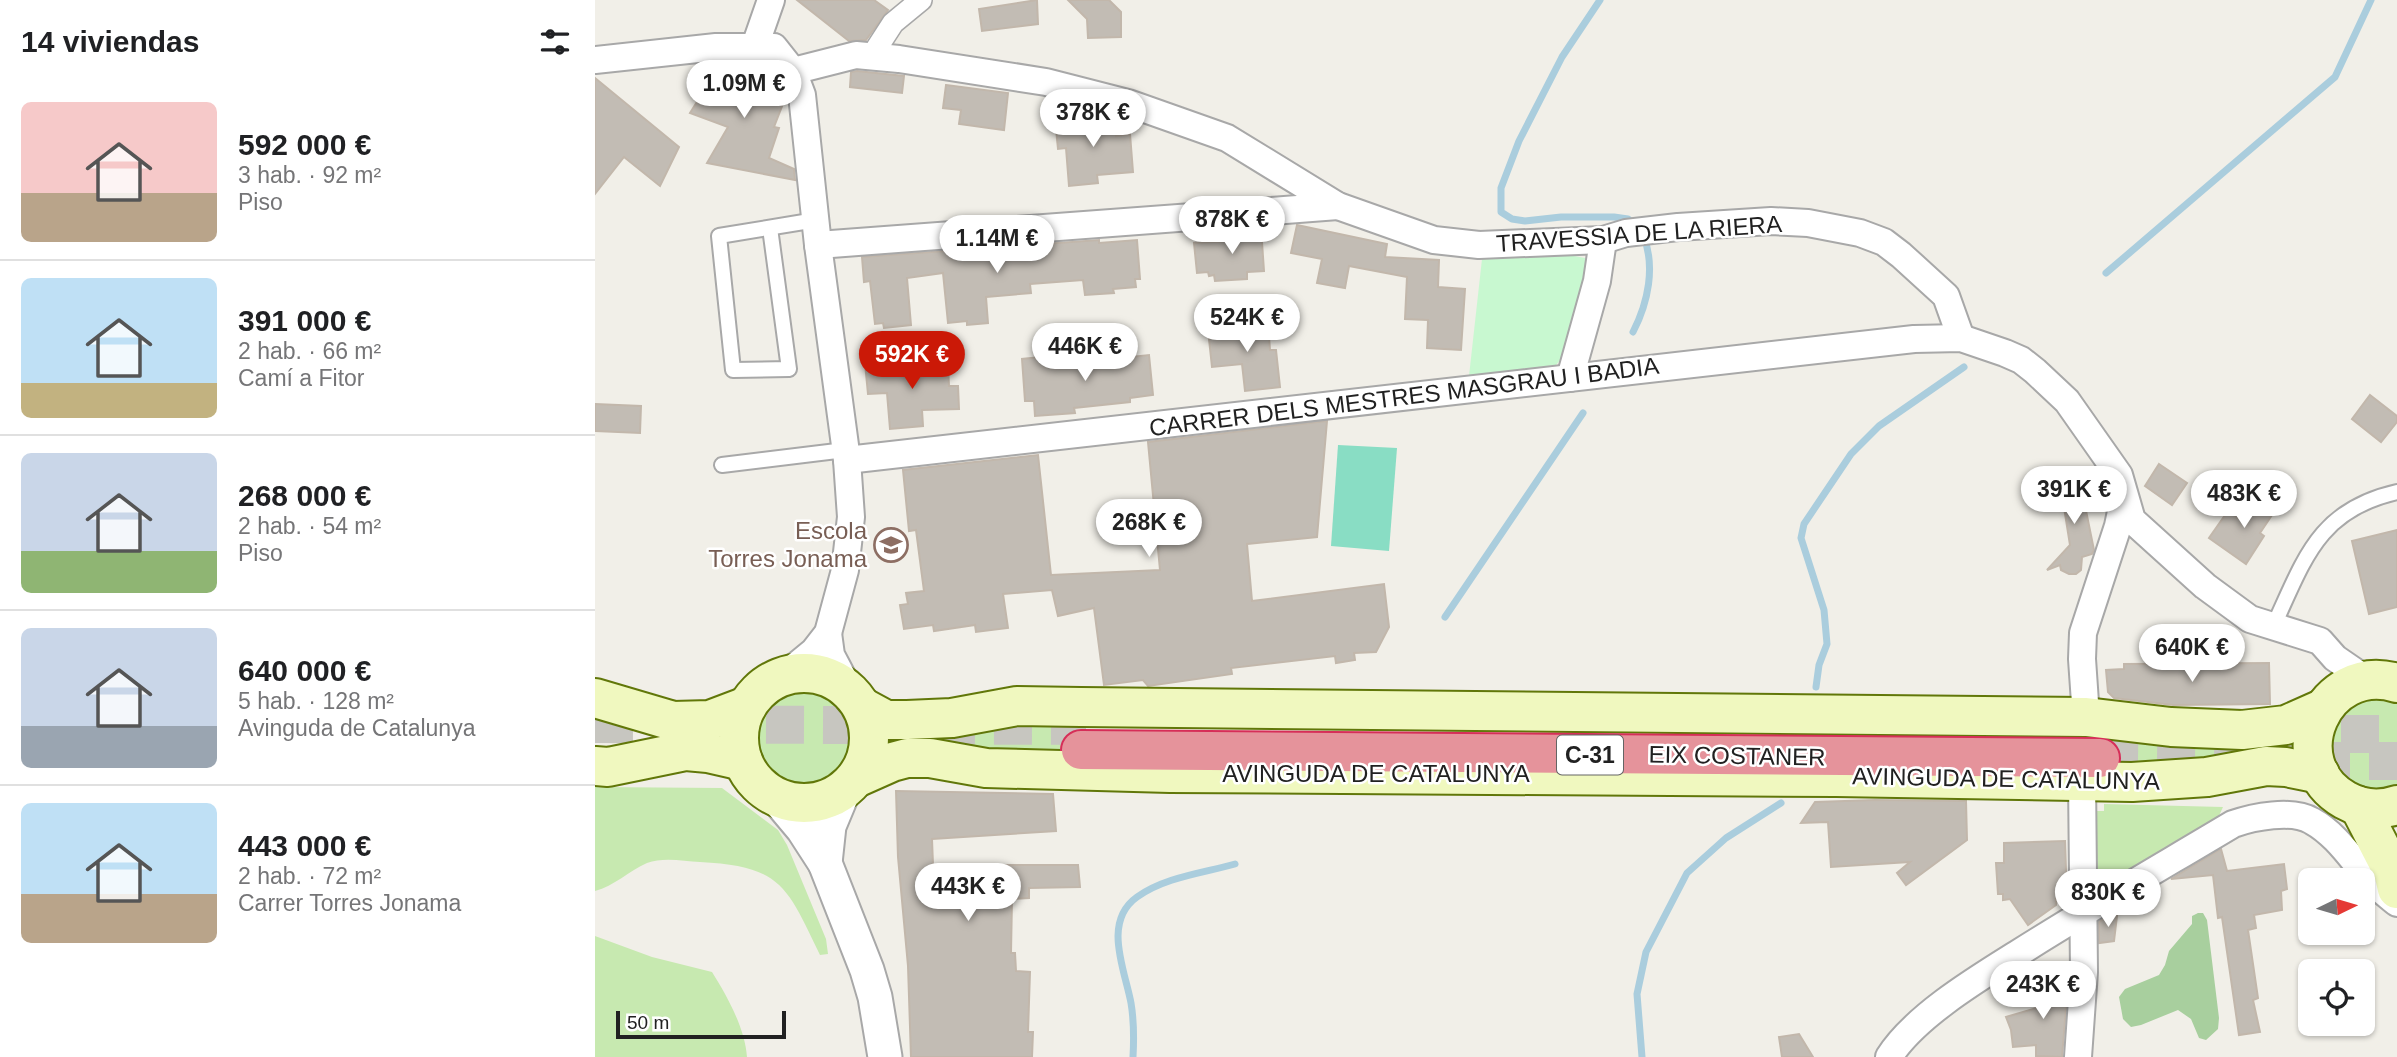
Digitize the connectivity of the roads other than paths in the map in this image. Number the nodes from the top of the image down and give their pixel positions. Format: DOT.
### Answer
graph roads {
  1 [pos="771,0"];
  2 [pos="921,0"];
  3 [pos="755,46"];
  4 [pos="871,57"];
  5 [pos="595,60"];
  6 [pos="793,71"];
  7 [pos="1294,178"];
  8 [pos="1338,206"];
  9 [pos="1277,211"];
  10 [pos="770,228"];
  11 [pos="817,233"];
  12 [pos="1614,237"];
  13 [pos="1961,338"];
  14 [pos="1570,378"];
  15 [pos="846,455"];
  16 [pos="722,465"];
  17 [pos="2397,492"];
  18 [pos="2124,495"];
  19 [pos="2273,626"];
  20 [pos="828,633"];
  21 [pos="2335,658"];
  22 [pos="786,674"];
  23 [pos="2382,681"];
  24 [pos="595,698"];
  25 [pos="856,699"];
  26 [pos="2326,705"];
  27 [pos="747,706"];
  28 [pos="1083,738"];
  29 [pos="2089,747"];
  30 [pos="743,761"];
  31 [pos="595,766"];
  32 [pos="2320,774"];
  33 [pos="850,784"];
  34 [pos="777,798"];
  35 [pos="2397,805"];
  36 [pos="2359,806"];
  37 [pos="825,863"];
  38 [pos="2397,889"];
  39 [pos="2397,903"];
  40 [pos="2084,911"];
  41 [pos="885,1057"];
  42 [pos="1889,1057"];
  43 [pos="2078,1057"];
  1 -- 3 [label="street"];
  2 -- 4 [label="street"];
  3 -- 5 [label="street"];
  3 -- 6 [label="street"];
  4 -- 6 [label="street, TRAVESSIA DE LA RIERA"];
  4 -- 7 [label="street, TRAVESSIA DE LA RIERA"];
  6 -- 11 [label="street"];
  7 -- 8 [label="street, TRAVESSIA DE LA RIERA"];
  7 -- 9 [label="street"];
  8 -- 9 [label="street"];
  8 -- 12 [label="street, TRAVESSIA DE LA RIERA"];
  9 -- 11 [label="street"];
  10 -- 10 [label="lane"];
  10 -- 11 [label="lane"];
  11 -- 15 [label="street"];
  12 -- 13 [label="street, TRAVESSIA DE LA RIERA"];
  12 -- 14 [label="street"];
  13 -- 14 [label="street, CARRER DELS MESTRES MASGRAU I BADIA"];
  13 -- 18 [label="street"];
  14 -- 15 [label="street, CARRER DELS MESTRES MASGRAU I BADIA"];
  15 -- 16 [label="lane"];
  15 -- 20 [label="street"];
  17 -- 19 [label="lane"];
  18 -- 19 [label="street"];
  18 -- 29 [label="street"];
  19 -- 21 [label="street"];
  20 -- 22 [label="street"];
  20 -- 25 [label="street"];
  21 -- 23 [label="street"];
  21 -- 26 [label="street"];
  22 -- 25 [label="main road"];
  22 -- 27 [label="main road"];
  23 -- 26 [label="main road, AVINGUDA DE CATALUNYA"];
  24 -- 27 [label="main road"];
  25 -- 29 [label="main road, AVINGUDA DE CATALUNYA"];
  25 -- 33 [label="main road"];
  26 -- 29 [label="main road, AVINGUDA DE CATALUNYA"];
  26 -- 32 [label="main road"];
  27 -- 30 [label="main road"];
  28 -- 29 [label="highway, EIX COSTANER / C-31"];
  29 -- 32 [label="main road, AVINGUDA DE CATALUNYA"];
  29 -- 33 [label="main road, AVINGUDA DE CATALUNYA"];
  29 -- 40 [label="street"];
  30 -- 31 [label="main road"];
  30 -- 34 [label="main road"];
  32 -- 36 [label="main road"];
  33 -- 34 [label="main road"];
  33 -- 37 [label="street"];
  34 -- 37 [label="street"];
  35 -- 36 [label="main road"];
  36 -- 38 [label="main road"];
  37 -- 41 [label="street"];
  39 -- 40 [label="street"];
  40 -- 42 [label="street"];
  40 -- 43 [label="street"];
}
